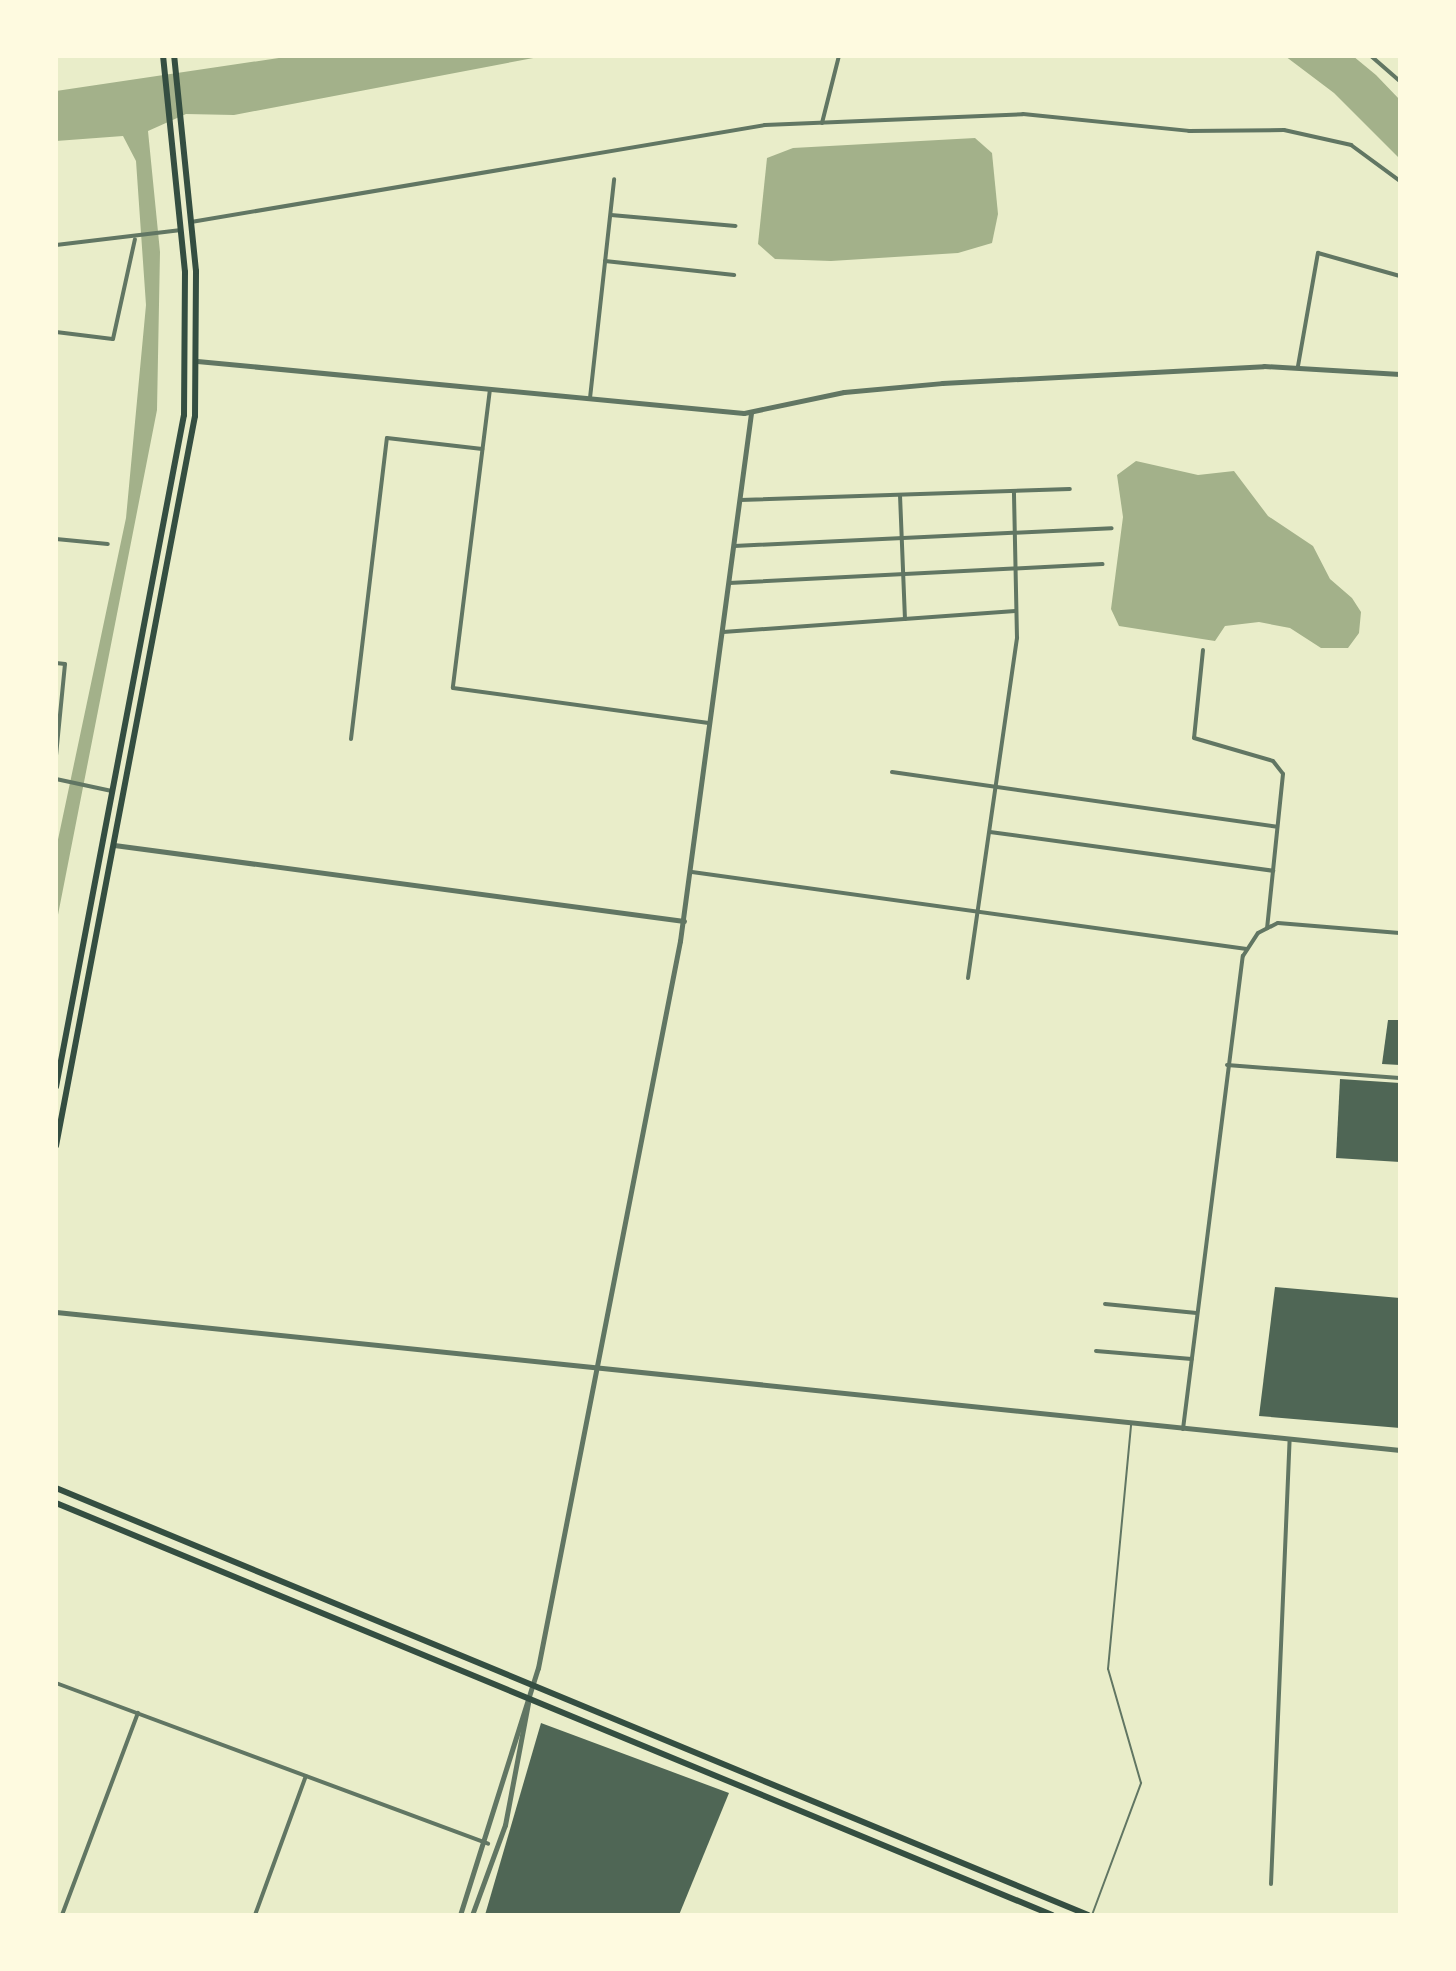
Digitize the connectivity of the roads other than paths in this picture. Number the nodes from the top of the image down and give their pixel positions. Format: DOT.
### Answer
graph roads {
  1 [pos="839,56"];
  2 [pos="1371,56"];
  3 [pos="163,58"];
  4 [pos="174,58"];
  5 [pos="1400,81"];
  6 [pos="822,123"];
  7 [pos="614,179"];
  8 [pos="1400,181"];
  9 [pos="611,215"];
  10 [pos="191,222"];
  11 [pos="736,226"];
  12 [pos="181,230"];
  13 [pos="135,239"];
  14 [pos="56,245"];
  15 [pos="605,261"];
  16 [pos="734,275"];
  17 [pos="1400,276"];
  18 [pos="56,332"];
  19 [pos="197,361"];
  20 [pos="1298,366"];
  21 [pos="1400,374"];
  22 [pos="490,388"];
  23 [pos="590,398"];
  24 [pos="751,413"];
  25 [pos="482,449"];
  26 [pos="1070,489"];
  27 [pos="1014,491"];
  28 [pos="900,495"];
  29 [pos="740,500"];
  30 [pos="1112,528"];
  31 [pos="1015,533"];
  32 [pos="902,538"];
  33 [pos="56,539"];
  34 [pos="108,544"];
  35 [pos="734,546"];
  36 [pos="1103,564"];
  37 [pos="1016,568"];
  38 [pos="903,574"];
  39 [pos="729,583"];
  40 [pos="1016,611"];
  41 [pos="905,619"];
  42 [pos="723,632"];
  43 [pos="1203,650"];
  44 [pos="56,663"];
  45 [pos="58,716"];
  46 [pos="711,723"];
  47 [pos="351,739"];
  48 [pos="56,755"];
  49 [pos="892,772"];
  50 [pos="56,779"];
  51 [pos="996,789"];
  52 [pos="113,791"];
  53 [pos="1277,827"];
  54 [pos="990,832"];
  55 [pos="114,845"];
  56 [pos="1273,871"];
  57 [pos="692,872"];
  58 [pos="978,913"];
  59 [pos="684,921"];
  60 [pos="1267,928"];
  61 [pos="1400,933"];
  62 [pos="1247,949"];
  63 [pos="968,978"];
  64 [pos="1227,1065"];
  65 [pos="1400,1078"];
  66 [pos="56,1087"];
  67 [pos="56,1146"];
  68 [pos="1105,1304"];
  69 [pos="56,1312"];
  70 [pos="1197,1313"];
  71 [pos="1096,1351"];
  72 [pos="1192,1359"];
  73 [pos="594,1370"];
  74 [pos="1131,1424"];
  75 [pos="1183,1429"];
  76 [pos="1290,1439"];
  77 [pos="1400,1450"];
  78 [pos="56,1488"];
  79 [pos="56,1503"];
  80 [pos="56,1683"];
  81 [pos="533,1686"];
  82 [pos="528,1698"];
  83 [pos="138,1713"];
  84 [pos="306,1776"];
  85 [pos="488,1844"];
  86 [pos="1271,1884"];
  87 [pos="62,1915"];
  88 [pos="255,1915"];
  89 [pos="460,1915"];
  90 [pos="472,1915"];
  91 [pos="1052,1915"];
  92 [pos="1090,1915"];
  1 -- 6 [label="street"];
  2 -- 5 [label="street"];
  3 -- 12 [label="main road"];
  4 -- 10 [label="main road"];
  6 -- 8 [label="street"];
  6 -- 10 [label="street"];
  7 -- 9 [label="street"];
  9 -- 11 [label="street"];
  9 -- 15 [label="street"];
  10 -- 19 [label="main road"];
  12 -- 13 [label="street"];
  12 -- 52 [label="main road"];
  13 -- 14 [label="street"];
  13 -- 18 [label="street"];
  15 -- 16 [label="street"];
  15 -- 23 [label="street"];
  17 -- 20 [label="street"];
  19 -- 22 [label="street"];
  19 -- 55 [label="main road"];
  20 -- 21 [label="street"];
  20 -- 24 [label="street"];
  22 -- 23 [label="street"];
  22 -- 25 [label="street"];
  23 -- 24 [label="street"];
  24 -- 29 [label="street"];
  25 -- 46 [label="street"];
  25 -- 47 [label="street"];
  26 -- 27 [label="street"];
  27 -- 28 [label="street"];
  27 -- 31 [label="street"];
  28 -- 29 [label="street"];
  28 -- 32 [label="street"];
  29 -- 35 [label="street"];
  30 -- 31 [label="street"];
  31 -- 32 [label="street"];
  31 -- 37 [label="street"];
  32 -- 35 [label="street"];
  32 -- 38 [label="street"];
  33 -- 34 [label="street"];
  35 -- 39 [label="street"];
  36 -- 37 [label="street"];
  37 -- 38 [label="street"];
  37 -- 40 [label="street"];
  38 -- 39 [label="street"];
  38 -- 41 [label="street"];
  39 -- 42 [label="street"];
  40 -- 41 [label="street"];
  40 -- 51 [label="street"];
  41 -- 42 [label="street"];
  42 -- 46 [label="street"];
  43 -- 53 [label="street"];
  44 -- 45 [label="street"];
  45 -- 48 [label="street"];
  46 -- 57 [label="street"];
  49 -- 51 [label="street"];
  50 -- 52 [label="street"];
  51 -- 53 [label="street"];
  51 -- 54 [label="street"];
  52 -- 66 [label="main road"];
  53 -- 56 [label="street"];
  54 -- 56 [label="street"];
  54 -- 58 [label="street"];
  55 -- 59 [label="street"];
  55 -- 67 [label="main road"];
  56 -- 60 [label="street"];
  57 -- 58 [label="street"];
  57 -- 59 [label="street"];
  58 -- 62 [label="street"];
  58 -- 63 [label="street"];
  59 -- 73 [label="street"];
  60 -- 61 [label="street"];
  60 -- 62 [label="street"];
  62 -- 64 [label="street"];
  64 -- 65 [label="street"];
  64 -- 70 [label="street"];
  68 -- 70 [label="street"];
  69 -- 73 [label="street"];
  70 -- 72 [label="street"];
  71 -- 72 [label="street"];
  72 -- 75 [label="street"];
  73 -- 74 [label="street"];
  73 -- 81 [label="street"];
  74 -- 75 [label="street"];
  74 -- 92 [label="lane"];
  75 -- 76 [label="street"];
  76 -- 77 [label="street"];
  76 -- 86 [label="street"];
  78 -- 81 [label="main road"];
  79 -- 82 [label="main road"];
  80 -- 83 [label="street"];
  81 -- 82 [label="street"];
  81 -- 92 [label="main road"];
  82 -- 85 [label="street"];
  82 -- 90 [label="street"];
  82 -- 91 [label="main road"];
  83 -- 84 [label="street"];
  83 -- 87 [label="street"];
  84 -- 85 [label="street"];
  84 -- 88 [label="street"];
  85 -- 89 [label="street"];
}
